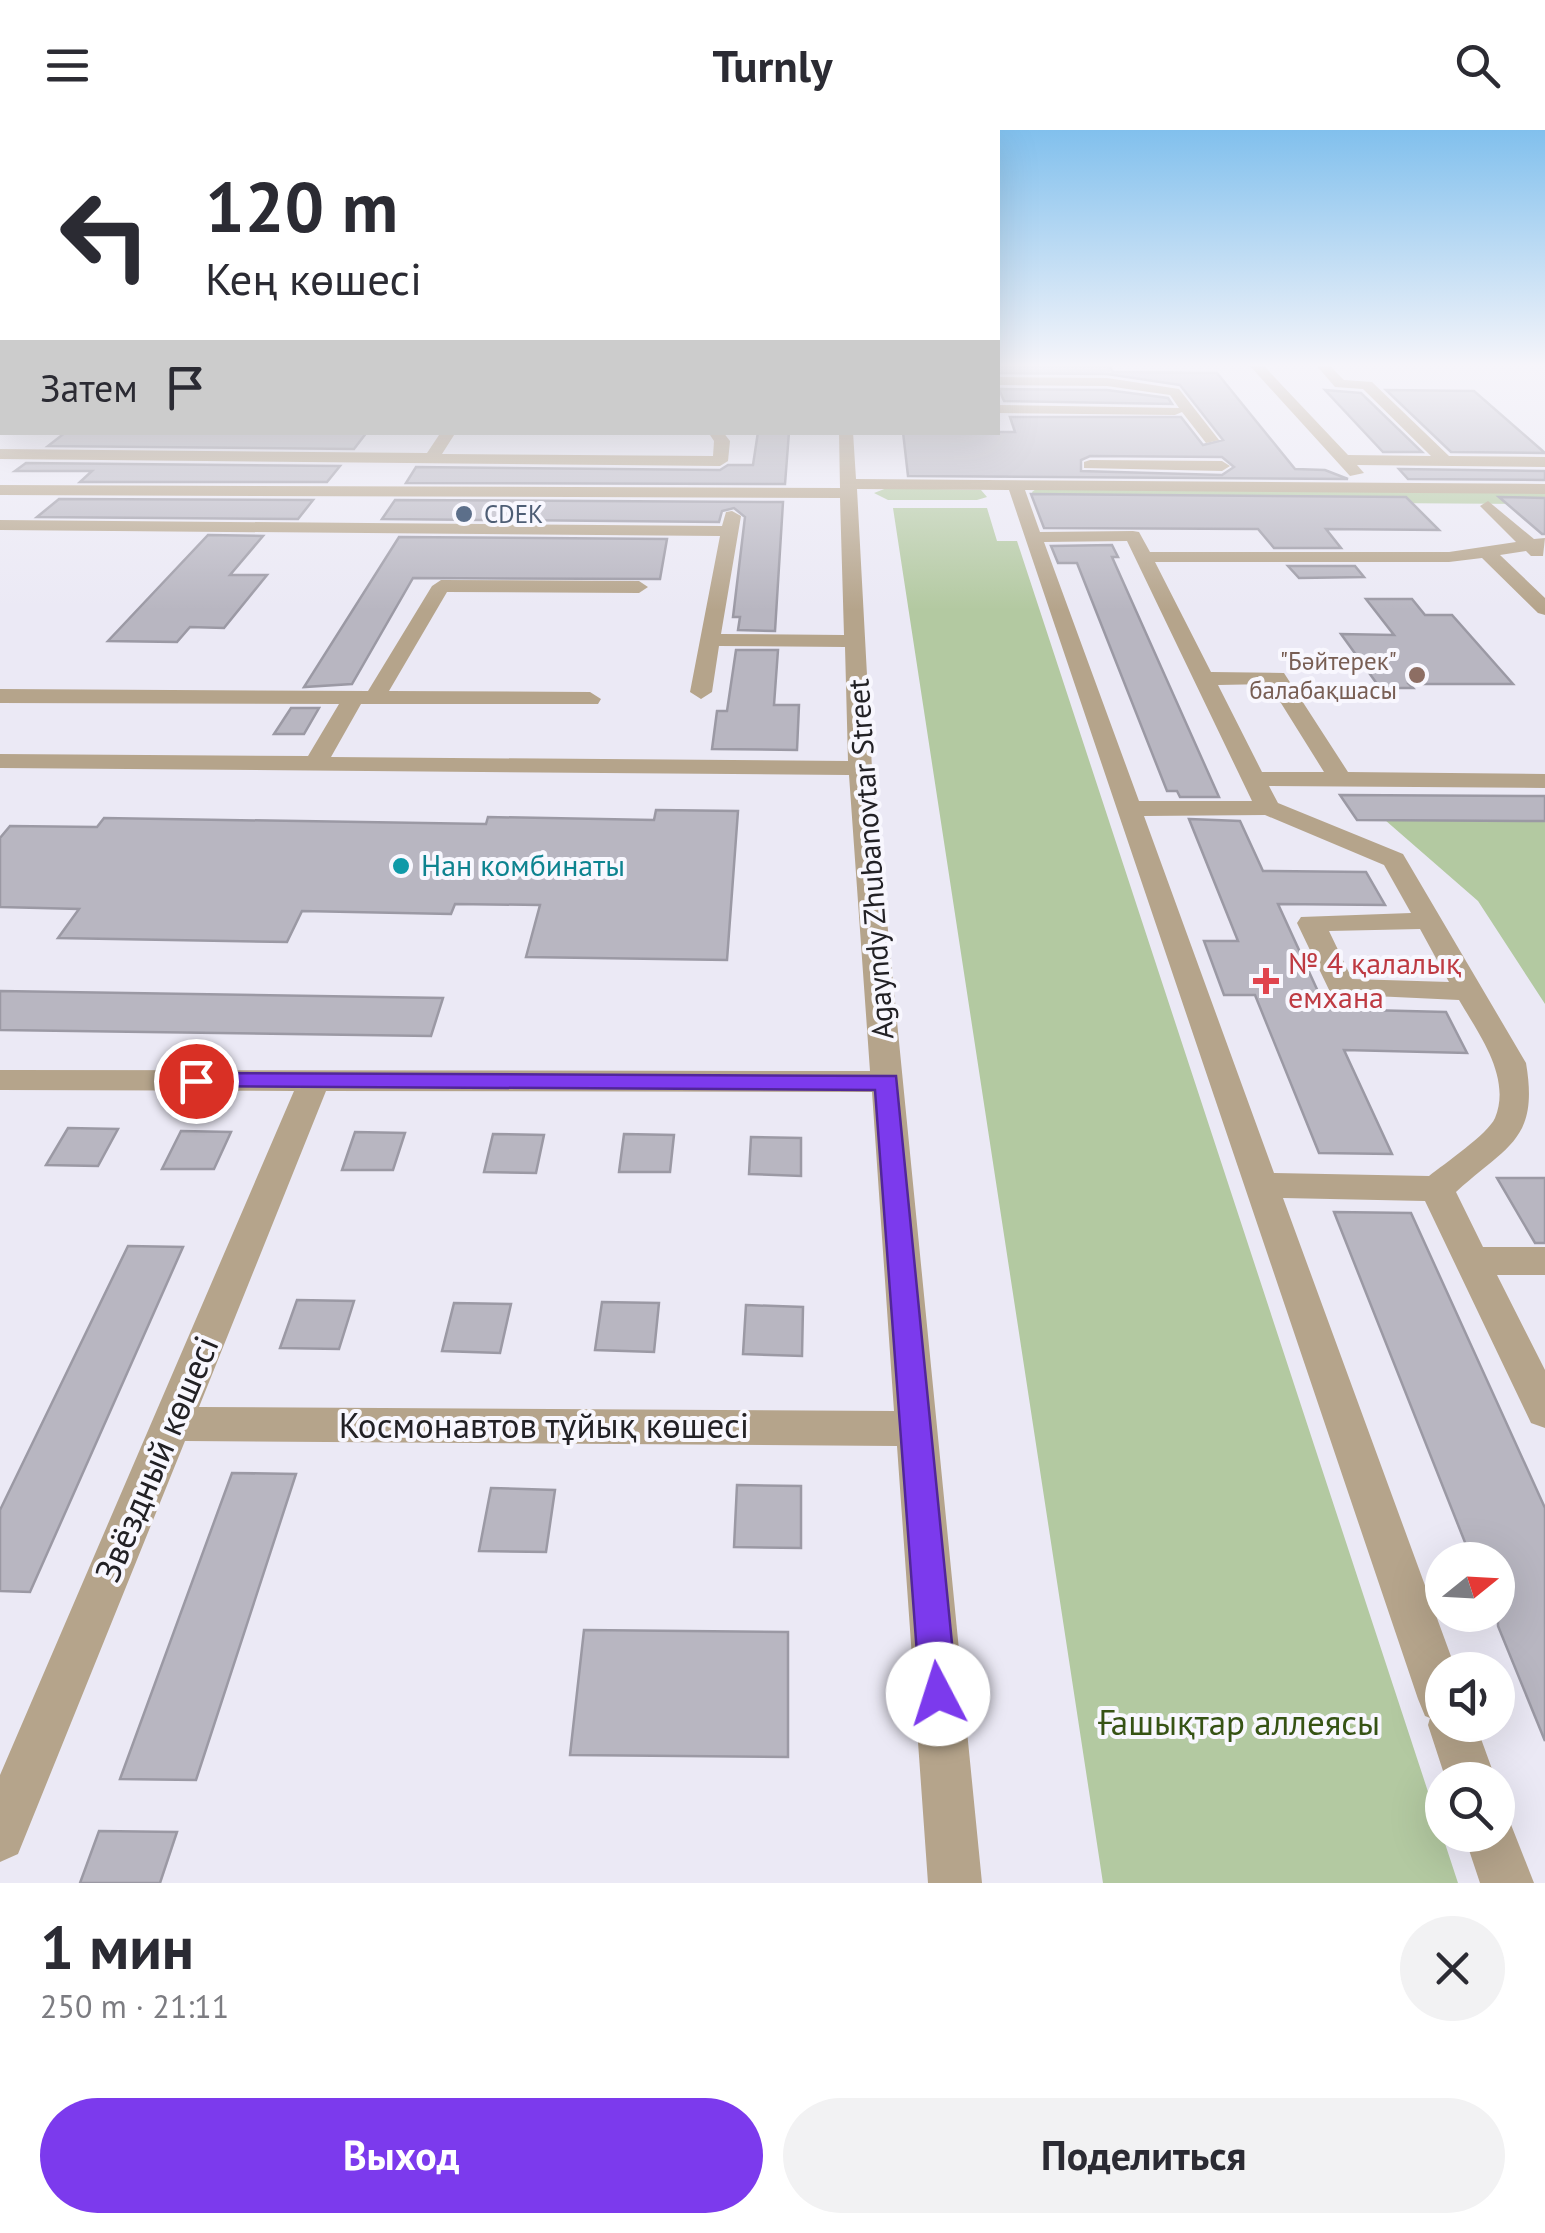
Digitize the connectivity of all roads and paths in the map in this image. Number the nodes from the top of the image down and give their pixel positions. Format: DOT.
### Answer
graph roads {
  1 [pos="32,447"];
  2 [pos="439,447"];
  3 [pos="721,447"];
  4 [pos="848,447"];
  5 [pos="1331,447"];
  6 [pos="1431,447"];
  7 [pos="0,454"];
  8 [pos="23,454"];
  9 [pos="96,456"];
  10 [pos="412,459"];
  11 [pos="432,459"];
  12 [pos="1445,461"];
  13 [pos="1545,462"];
  14 [pos="1090,464"];
  15 [pos="1347,464"];
  16 [pos="1245,466"];
  17 [pos="1322,467"];
  18 [pos="1369,488"];
  19 [pos="1545,489"];
  20 [pos="58,490"];
  21 [pos="1,491"];
  22 [pos="353,492"];
  23 [pos="388,492"];
  24 [pos="735,493"];
  25 [pos="1018,495"];
  26 [pos="856,496"];
  27 [pos="932,504"];
  28 [pos="1488,506"];
  29 [pos="1545,506"];
  30 [pos="0,525"];
  31 [pos="322,529"];
  32 [pos="730,532"];
  33 [pos="1031,537"];
  34 [pos="1536,543"];
  35 [pos="1487,552"];
  36 [pos="1144,556"];
  37 [pos="1545,558"];
  38 [pos="1516,580"];
  39 [pos="1545,580"];
  40 [pos="639,588"];
  41 [pos="1545,609"];
  42 [pos="712,640"];
  43 [pos="856,641"];
  44 [pos="1202,679"];
  45 [pos="701,692"];
  46 [pos="0,696"];
  47 [pos="363,699"];
  48 [pos="590,699"];
  49 [pos="0,761"];
  50 [pos="314,764"];
  51 [pos="860,768"];
  52 [pos="1252,779"];
  53 [pos="1340,779"];
  54 [pos="1545,781"];
  55 [pos="1128,808"];
  56 [pos="1268,808"];
  57 [pos="1429,922"];
  58 [pos="1469,991"];
  59 [pos="0,1080"];
  60 [pos="314,1082"];
  61 [pos="887,1082"];
  62 [pos="1261,1185"];
  63 [pos="1437,1189"];
  64 [pos="1472,1261"];
  65 [pos="1544,1262"];
  66 [pos="1545,1411"];
  67 [pos="172,1424"];
  68 [pos="916,1428"];
  69 [pos="1425,1652"];
  70 [pos="0,1836"];
  71 [pos="1496,1852"];
  72 [pos="954,1883"];
  73 [pos="1507,1883"];
  1 -- 8 [label="street"];
  2 -- 11 [label="street"];
  3 -- 11 [label="street"];
  4 -- 26 [label="street, Agayndy Zhubanovtar Street"];
  5 -- 15 [label="street"];
  6 -- 12 [label="street"];
  7 -- 8 [label="street"];
  8 -- 9 [label="street"];
  9 -- 10 [label="street"];
  9 -- 20 [label="street"];
  10 -- 11 [label="street"];
  10 -- 23 [label="street"];
  12 -- 13 [label="street"];
  12 -- 15 [label="street"];
  14 -- 16 [label="street"];
  15 -- 17 [label="street"];
  15 -- 18 [label="street"];
  18 -- 19 [label="street"];
  18 -- 25 [label="street"];
  20 -- 21 [label="street"];
  20 -- 22 [label="street"];
  22 -- 23 [label="street"];
  22 -- 31 [label="street"];
  23 -- 24 [label="street"];
  24 -- 26 [label="street"];
  24 -- 32 [label="street"];
  25 -- 26 [label="street"];
  25 -- 27 [label="street"];
  25 -- 28 [label="street"];
  25 -- 33 [label="street"];
  26 -- 43 [label="street, Agayndy Zhubanovtar Street"];
  28 -- 29 [label="street"];
  28 -- 34 [label="street"];
  30 -- 31 [label="street"];
  31 -- 32 [label="street"];
  32 -- 42 [label="street"];
  33 -- 36 [label="street"];
  33 -- 55 [label="street"];
  34 -- 35 [label="street"];
  34 -- 37 [label="street"];
  35 -- 36 [label="street"];
  35 -- 38 [label="street"];
  36 -- 44 [label="street"];
  38 -- 39 [label="street"];
  38 -- 41 [label="street"];
  40 -- 47 [label="street"];
  42 -- 43 [label="street"];
  42 -- 45 [label="street"];
  43 -- 51 [label="street, Agayndy Zhubanovtar Street"];
  44 -- 52 [label="street"];
  44 -- 53 [label="street"];
  46 -- 47 [label="street"];
  47 -- 48 [label="street"];
  47 -- 50 [label="street"];
  49 -- 50 [label="street"];
  50 -- 51 [label="street"];
  51 -- 61 [label="street, Agayndy Zhubanovtar Street"];
  52 -- 53 [label="street"];
  52 -- 56 [label="street"];
  53 -- 54 [label="street"];
  55 -- 56 [label="street"];
  55 -- 62 [label="street"];
  56 -- 57 [label="street"];
  57 -- 58 [label="street"];
  57 -- 58 [label="street"];
  58 -- 63 [label="street"];
  59 -- 60 [label="street"];
  60 -- 61 [label="street"];
  60 -- 67 [label="street, Звёздный көшесі"];
  61 -- 68 [label="street, Agayndy Zhubanovtar Street"];
  62 -- 63 [label="street"];
  62 -- 69 [label="street"];
  63 -- 64 [label="street"];
  64 -- 65 [label="street"];
  64 -- 66 [label="street"];
  67 -- 68 [label="street, Космонавтов тұйық көшесі"];
  67 -- 70 [label="street, Звёздный көшесі"];
  68 -- 72 [label="street, Agayndy Zhubanovtar Street"];
  71 -- 73 [label="street"];
}
